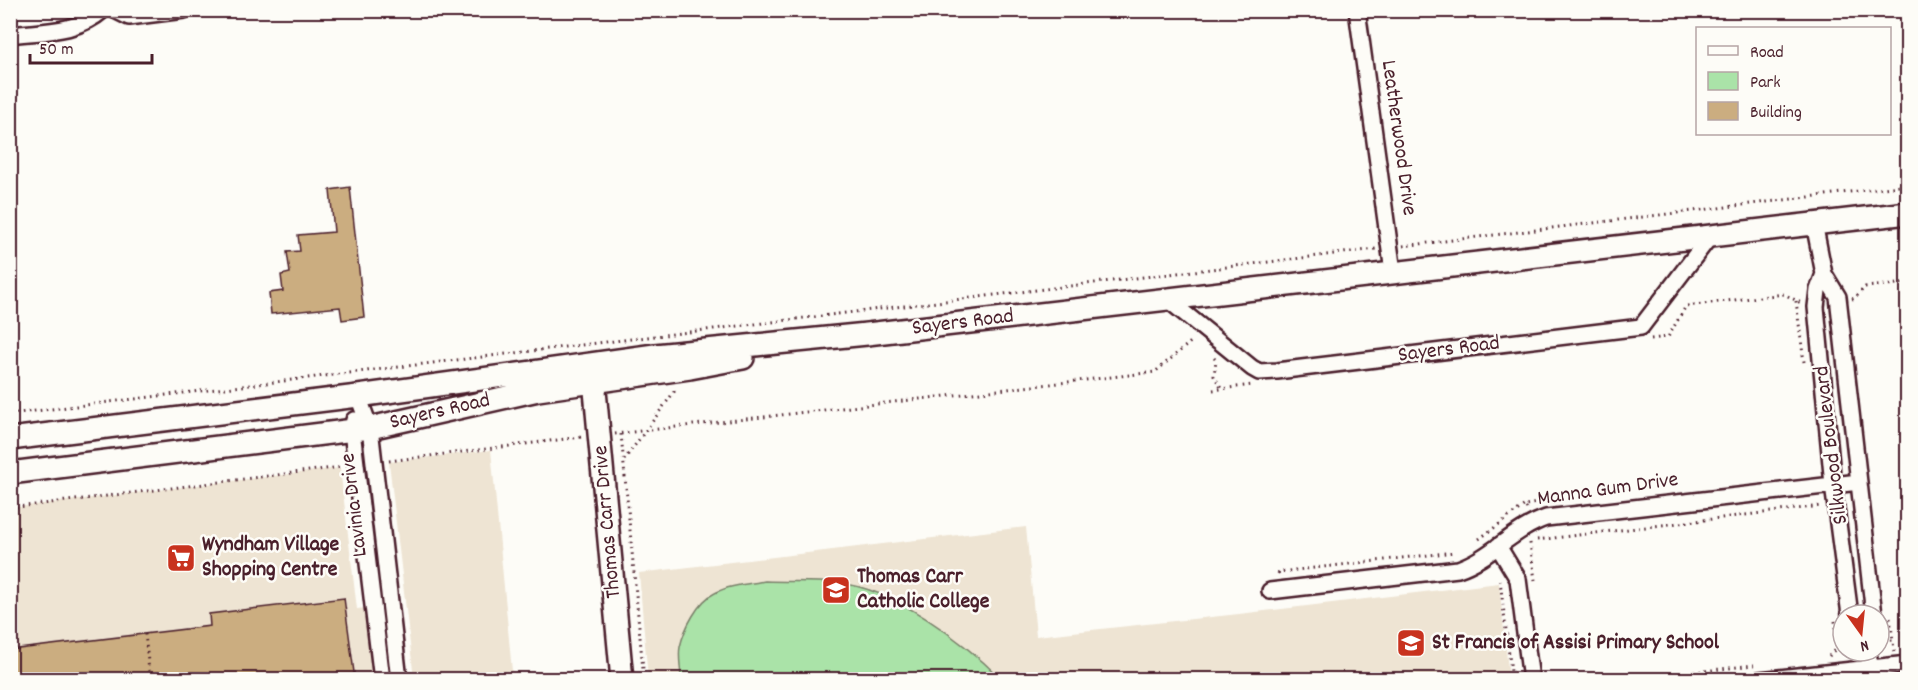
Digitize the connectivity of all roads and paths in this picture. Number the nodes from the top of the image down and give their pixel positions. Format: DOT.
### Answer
graph roads {
  1 [pos="103,10"];
  2 [pos="115,10"];
  3 [pos="184,10"];
  4 [pos="1357,10"];
  5 [pos="10,35"];
  6 [pos="1908,185"];
  7 [pos="1908,213"];
  8 [pos="1814,223"];
  9 [pos="1711,235"];
  10 [pos="1390,247"];
  11 [pos="1393,272"];
  12 [pos="1824,274"];
  13 [pos="1167,298"];
  14 [pos="867,334"];
  15 [pos="654,345"];
  16 [pos="1200,346"];
  17 [pos="1208,353"];
  18 [pos="672,370"];
  19 [pos="594,373"];
  20 [pos="1222,389"];
  21 [pos="358,396"];
  22 [pos="10,414"];
  23 [pos="361,430"];
  24 [pos="645,432"];
  25 [pos="621,434"];
  26 [pos="600,435"];
  27 [pos="10,439"];
  28 [pos="624,461"];
  29 [pos="373,463"];
  30 [pos="357,465"];
  31 [pos="10,473"];
  32 [pos="1859,482"];
  33 [pos="1833,485"];
  34 [pos="1525,505"];
  35 [pos="1821,506"];
  36 [pos="10,508"];
  37 [pos="1531,543"];
  38 [pos="1472,544"];
  39 [pos="1498,546"];
  40 [pos="1463,551"];
  41 [pos="1270,591"];
  42 [pos="1848,603"];
  43 [pos="1873,603"];
  44 [pos="145,634"];
  45 [pos="1831,656"];
  46 [pos="1820,657"];
  47 [pos="1869,663"];
  48 [pos="1763,664"];
  49 [pos="1908,664"];
  50 [pos="1870,668"];
  51 [pos="150,680"];
  52 [pos="382,680"];
  53 [pos="399,680"];
  54 [pos="622,680"];
  55 [pos="644,680"];
  56 [pos="1530,680"];
  57 [pos="1628,680"];
  58 [pos="1759,680"];
  1 -- 5 [label="street"];
  2 -- 3 [label="street"];
  4 -- 10 [label="street, Leatherwood Drive"];
  6 -- 10 [label="path"];
  7 -- 8 [label="main road, Sayers Road"];
  8 -- 9 [label="main road, Sayers Road"];
  8 -- 12 [label="street, Silkwood Boulevard"];
  9 -- 11 [label="main road, Sayers Road"];
  9 -- 13 [label="street, Sayers Road"];
  10 -- 11 [label="street, Leatherwood Drive"];
  10 -- 15 [label="path"];
  11 -- 13 [label="main road, Sayers Road"];
  12 -- 32 [label="street, Silkwood Boulevard"];
  12 -- 33 [label="street, Silkwood Boulevard"];
  13 -- 14 [label="main road, Sayers Road"];
  14 -- 15 [label="main road, Sayers Road"];
  14 -- 18 [label="main road, Sayers Road"];
  15 -- 19 [label="main road, Sayers Road"];
  15 -- 22 [label="path"];
  16 -- 24 [label="path"];
  17 -- 20 [label="path"];
  18 -- 19 [label="main road, Sayers Road"];
  18 -- 24 [label="path"];
  19 -- 21 [label="main road, Sayers Road"];
  19 -- 23 [label="main road, Sayers Road"];
  19 -- 26 [label="main road, Thomas Carr Drive"];
  21 -- 23 [label="street, Lavinia Drive"];
  21 -- 27 [label="main road, Sayers Road"];
  23 -- 29 [label="street, Lavinia Drive"];
  23 -- 30 [label="street, Lavinia Drive"];
  23 -- 31 [label="main road, Sayers Road"];
  24 -- 25 [label="path"];
  24 -- 28 [label="path"];
  25 -- 26 [label="path"];
  25 -- 28 [label="path"];
  26 -- 29 [label="path"];
  26 -- 54 [label="main road, Thomas Carr Drive"];
  28 -- 55 [label="path"];
  29 -- 53 [label="street, Lavinia Drive"];
  30 -- 36 [label="path"];
  30 -- 52 [label="street, Lavinia Drive"];
  32 -- 33 [label="street, Manna Gum Drive"];
  32 -- 43 [label="street, Silkwood Boulevard"];
  33 -- 39 [label="street, Manna Gum Drive"];
  33 -- 42 [label="street, Silkwood Boulevard"];
  34 -- 38 [label="path"];
  35 -- 37 [label="path"];
  39 -- 41 [label="street, Manna Gum Drive"];
  39 -- 56 [label="street"];
  40 -- 41 [label="path"];
  44 -- 51 [label="path"];
  45 -- 46 [label="path"];
  47 -- 50 [label="street"];
  48 -- 57 [label="path"];
  49 -- 50 [label="street"];
  50 -- 58 [label="street"];
}
